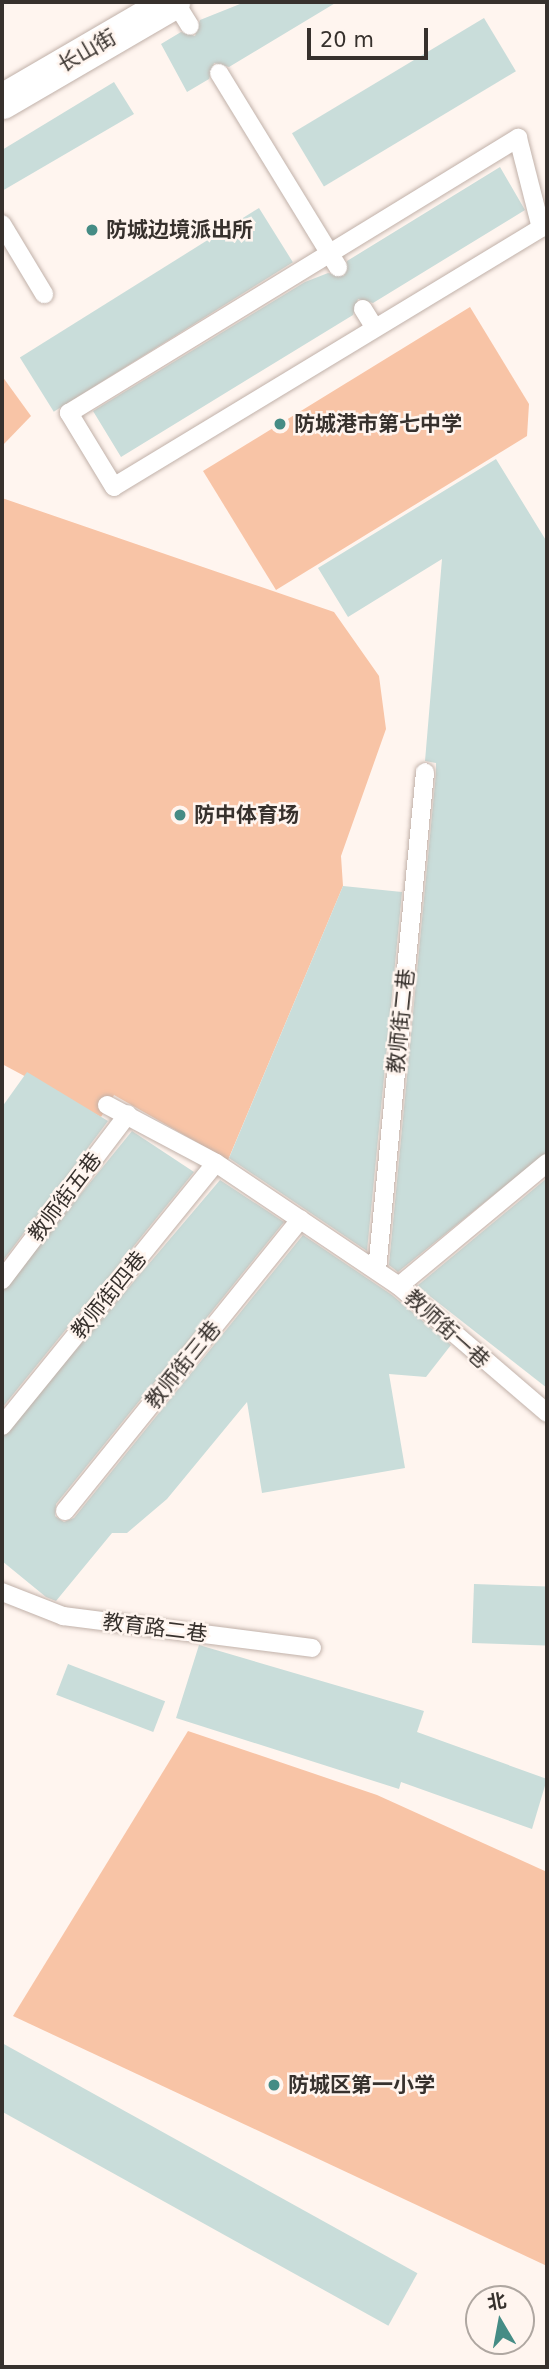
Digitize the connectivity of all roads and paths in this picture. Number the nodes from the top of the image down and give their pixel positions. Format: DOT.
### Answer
graph roads {
  1 [pos="179,10"];
  2 [pos="219,74"];
  3 [pos="2,101"];
  4 [pos="2,224"];
  5 [pos="334,260"];
  6 [pos="44,294"];
  7 [pos="363,309"];
  8 [pos="375,328"];
  9 [pos="425,772"];
  10 [pos="107,1105"];
  11 [pos="128,1114"];
  12 [pos="216,1163"];
  13 [pos="547,1163"];
  14 [pos="301,1219"];
  15 [pos="377,1270"];
  16 [pos="2,1280"];
  17 [pos="399,1286"];
  18 [pos="547,1413"];
  19 [pos="2,1426"];
  20 [pos="65,1511"];
  21 [pos="2,1592"];
  22 [pos="312,1648"];
  1 -- 3 [label="street, 长山街"];
  2 -- 5 [label="lane"];
  4 -- 6 [label="lane"];
  5 -- 8 [label="lane"];
  5 -- 8 [label="lane"];
  7 -- 8 [label="lane"];
  9 -- 15 [label="lane, 教师街二巷"];
  10 -- 11 [label="lane"];
  11 -- 12 [label="lane"];
  11 -- 16 [label="lane, 教师街五巷"];
  12 -- 14 [label="lane"];
  12 -- 19 [label="lane, 教师街四巷"];
  13 -- 17 [label="lane, 教师街一巷"];
  14 -- 15 [label="lane"];
  14 -- 20 [label="lane, 教师街三巷"];
  15 -- 17 [label="lane"];
  17 -- 18 [label="lane, 教师街一巷"];
  21 -- 22 [label="lane, 教育路二巷"];
}
